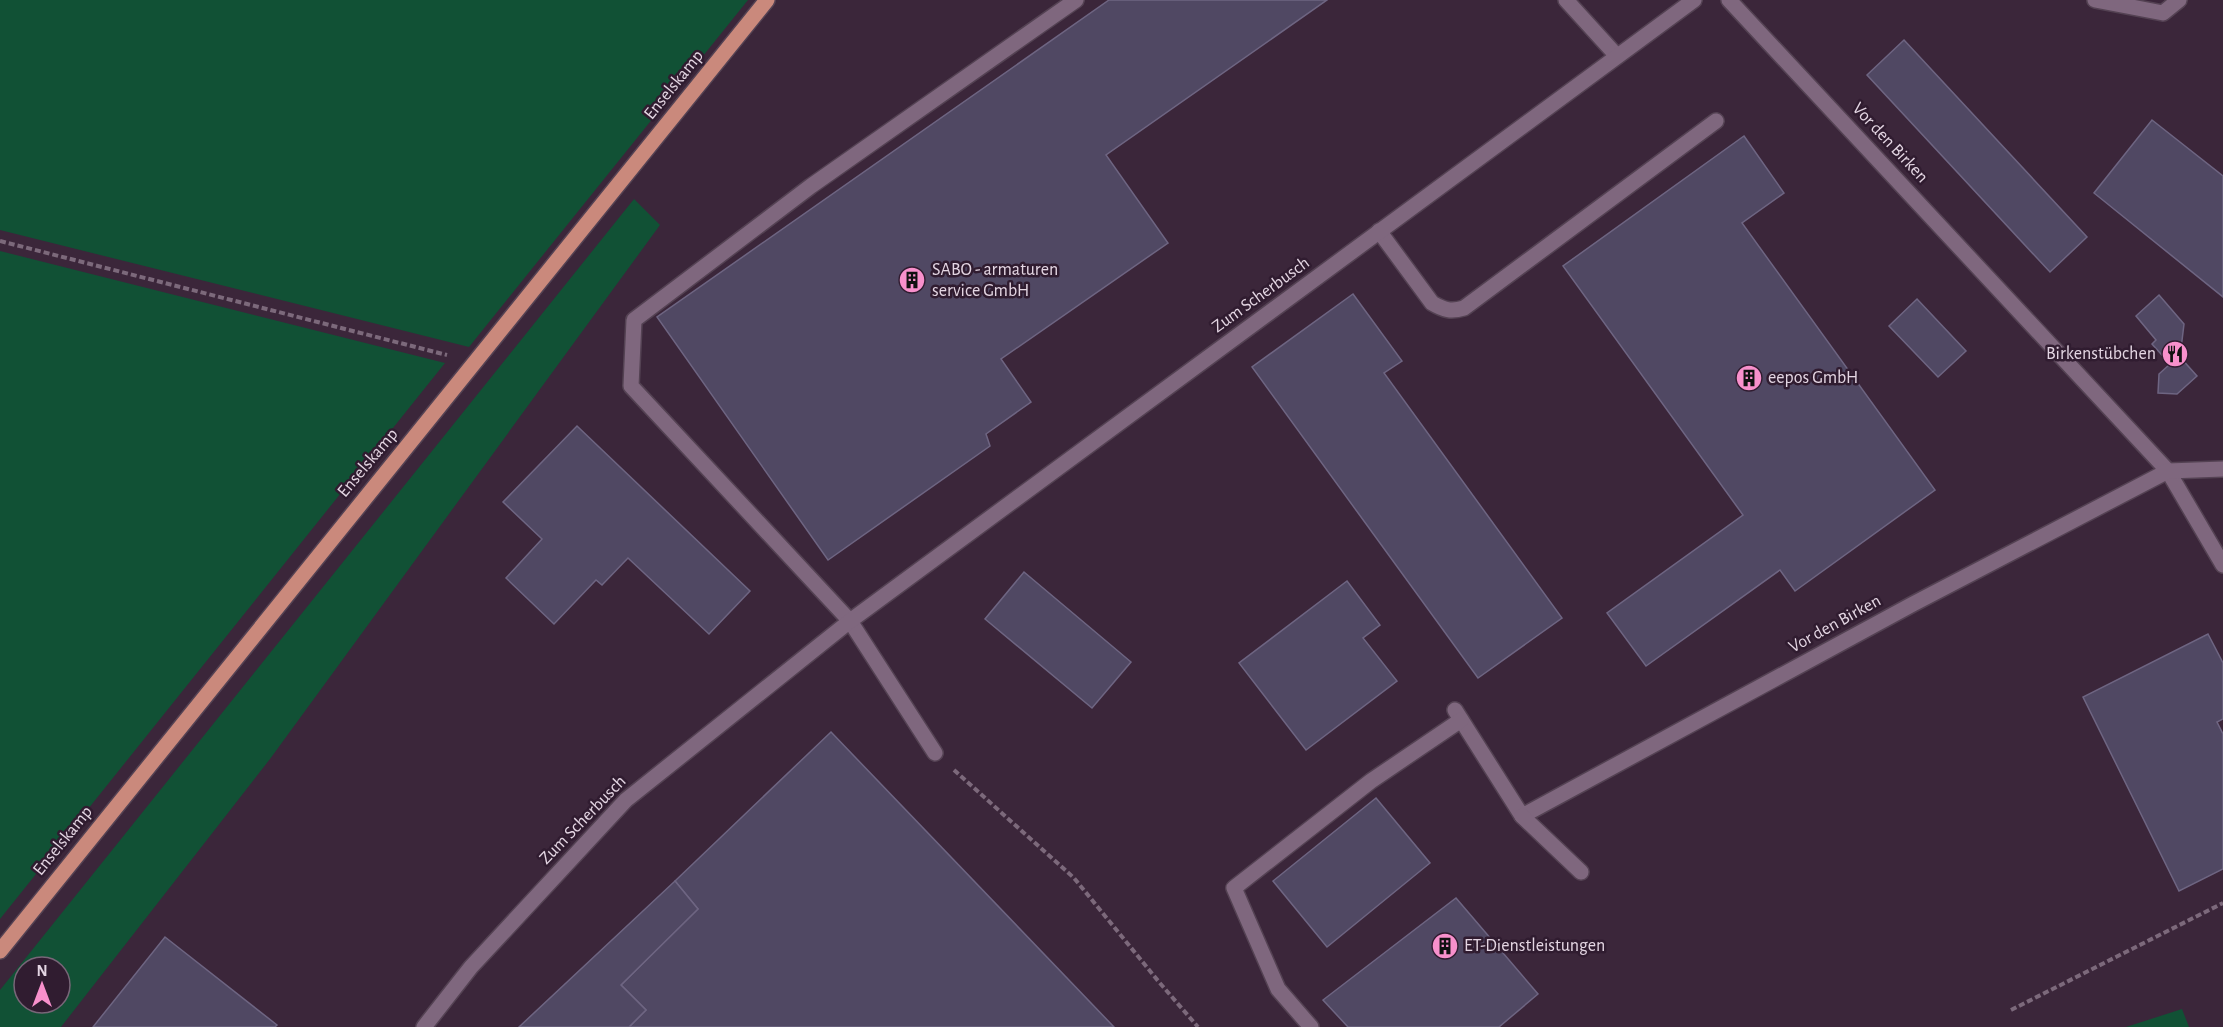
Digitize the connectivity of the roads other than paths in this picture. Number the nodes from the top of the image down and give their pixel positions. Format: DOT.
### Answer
graph roads {
  1 [pos="767,0"];
  2 [pos="1076,0"];
  3 [pos="1566,0"];
  4 [pos="1694,0"];
  5 [pos="1730,0"];
  6 [pos="2095,0"];
  7 [pos="2179,0"];
  8 [pos="1617,56"];
  9 [pos="1716,122"];
  10 [pos="1379,231"];
  11 [pos="2223,469"];
  12 [pos="2168,471"];
  13 [pos="2223,565"];
  14 [pos="850,621"];
  15 [pos="935,753"];
  16 [pos="1522,816"];
  17 [pos="1581,872"];
  18 [pos="0,951"];
  19 [pos="423,1027"];
  20 [pos="1311,1027"];
  1 -- 18 [label="main road, Enselskamp"];
  2 -- 14 [label="street"];
  3 -- 8 [label="street"];
  4 -- 8 [label="street, Zum Scherbusch"];
  5 -- 12 [label="street, Vor den Birken"];
  6 -- 7 [label="street"];
  8 -- 10 [label="street, Zum Scherbusch"];
  9 -- 10 [label="street"];
  10 -- 14 [label="street, Zum Scherbusch"];
  11 -- 12 [label="street"];
  12 -- 13 [label="street, Vor den Birken"];
  12 -- 16 [label="street, Vor den Birken"];
  14 -- 15 [label="street"];
  14 -- 19 [label="street, Zum Scherbusch"];
  16 -- 17 [label="street"];
  16 -- 20 [label="street"];
}
